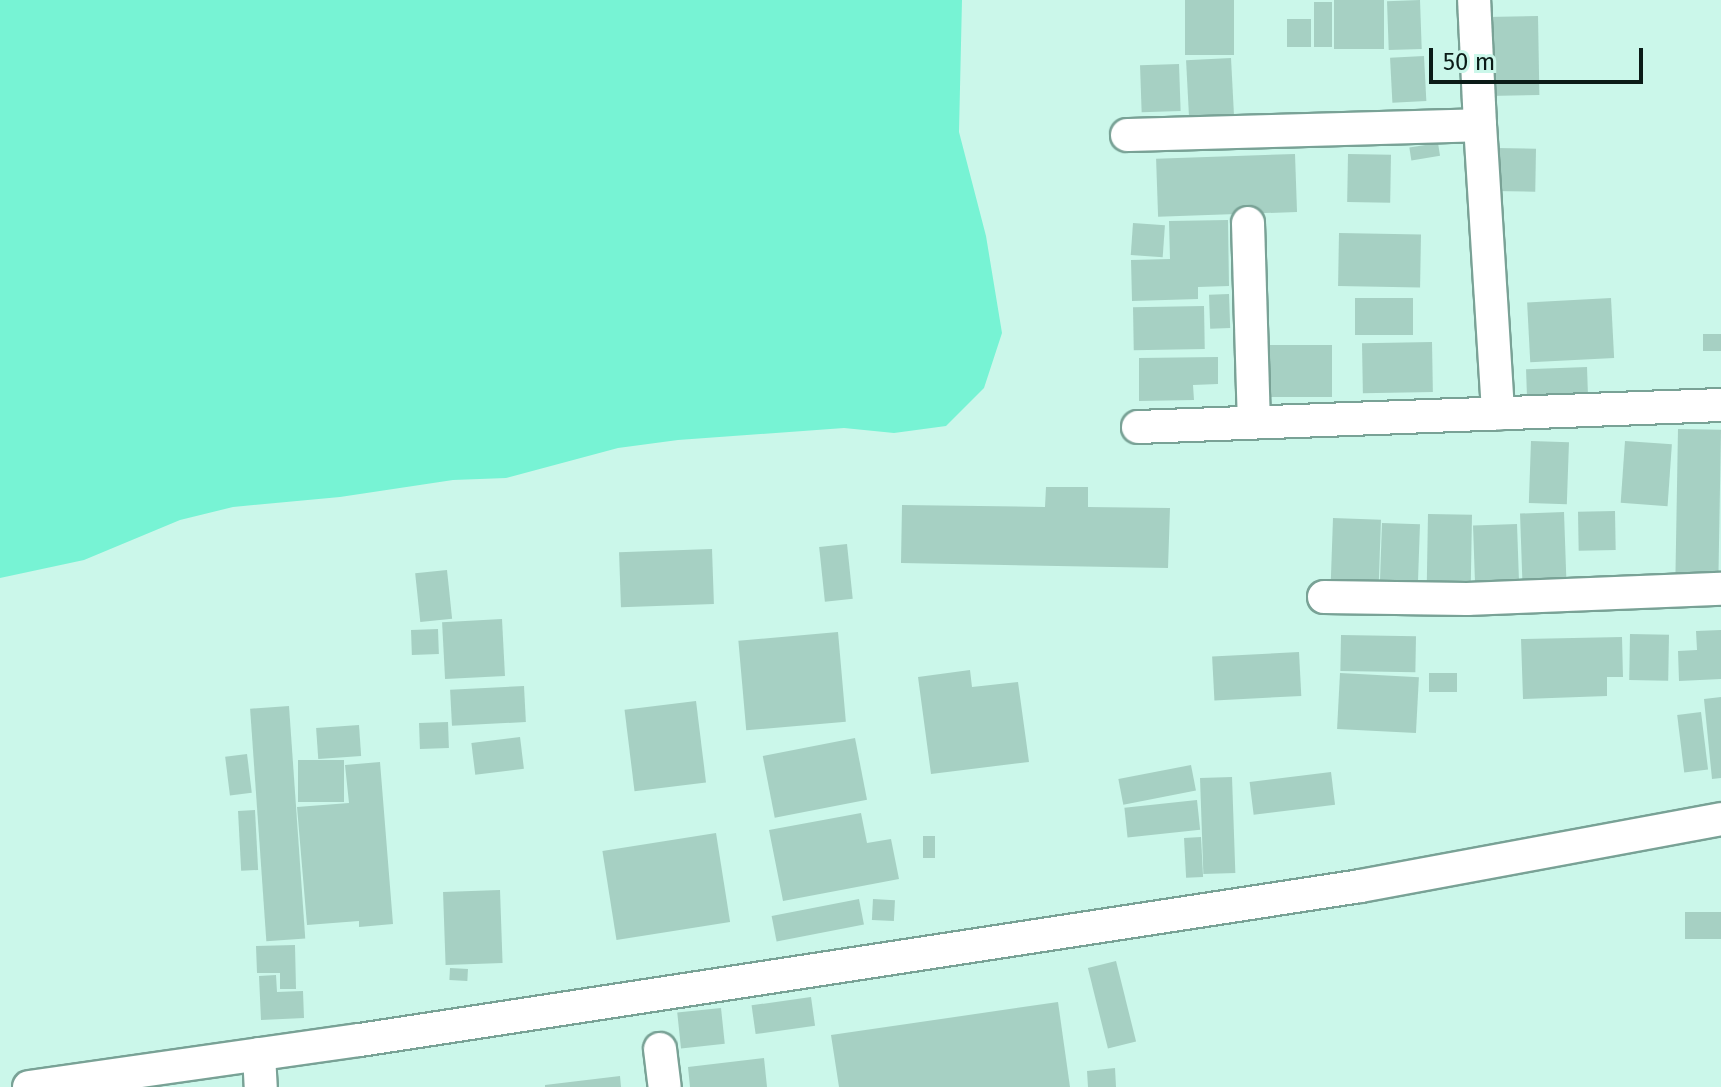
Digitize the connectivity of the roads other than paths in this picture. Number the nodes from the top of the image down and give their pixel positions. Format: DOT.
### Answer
graph roads {
  1 [pos="1474,0"];
  2 [pos="1480,125"];
  3 [pos="1127,135"];
  4 [pos="1248,223"];
  5 [pos="1721,405"];
  6 [pos="1498,413"];
  7 [pos="1254,422"];
  8 [pos="1138,427"];
  9 [pos="1721,589"];
  10 [pos="1324,597"];
  11 [pos="1721,819"];
  12 [pos="660,1049"];
  13 [pos="259,1054"];
  14 [pos="29,1087"];
  15 [pos="261,1087"];
  16 [pos="665,1087"];
  1 -- 2 [label="street"];
  2 -- 3 [label="street"];
  2 -- 6 [label="street"];
  4 -- 7 [label="street"];
  5 -- 6 [label="street"];
  6 -- 7 [label="street"];
  7 -- 8 [label="street"];
  9 -- 10 [label="street"];
  11 -- 13 [label="street"];
  12 -- 16 [label="street"];
  13 -- 14 [label="street"];
  13 -- 15 [label="street"];
}
